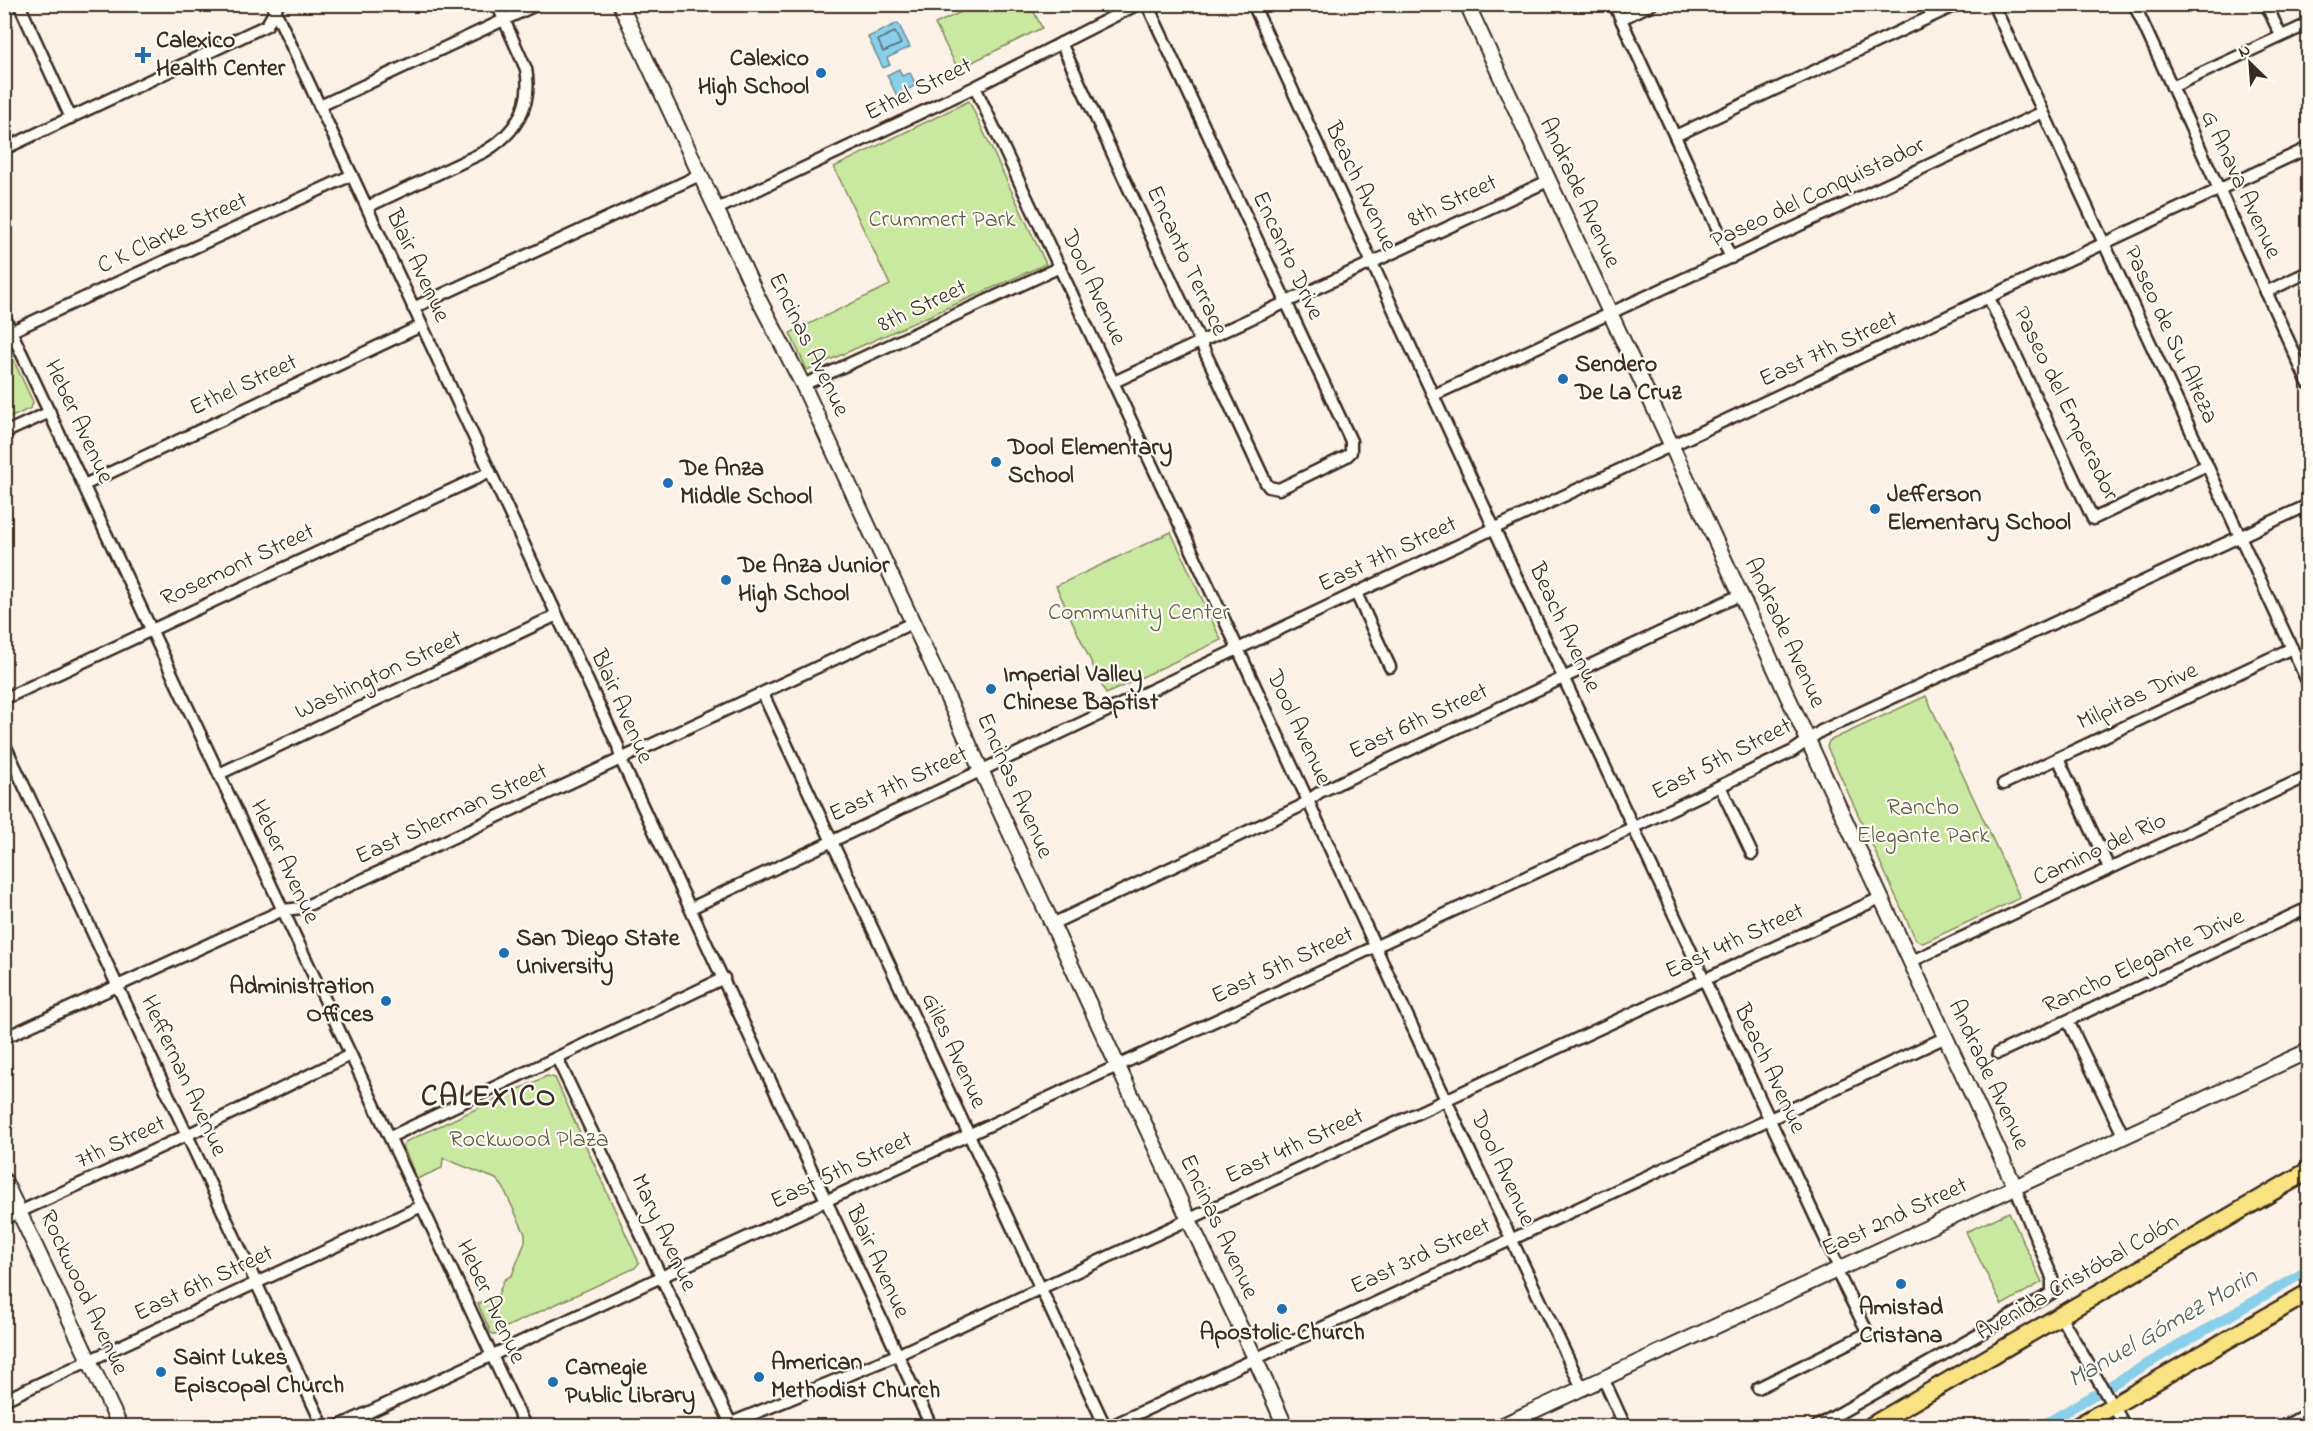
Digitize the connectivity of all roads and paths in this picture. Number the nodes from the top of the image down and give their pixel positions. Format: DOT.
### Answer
graph roads {
  1 [pos="19,4"];
  2 [pos="497,4"];
  3 [pos="538,4"];
  4 [pos="620,4"];
  5 [pos="1138,4"];
  6 [pos="1147,4"];
  7 [pos="1252,4"];
  8 [pos="1467,4"];
  9 [pos="1614,4"];
  10 [pos="1652,4"];
  11 [pos="1958,4"];
  12 [pos="1993,4"];
  13 [pos="2134,4"];
  14 [pos="2266,4"];
  15 [pos="276,7"];
  16 [pos="1621,19"];
  17 [pos="504,20"];
  18 [pos="2308,24"];
  19 [pos="2281,36"];
  20 [pos="1061,43"];
  21 [pos="975,87"];
  22 [pos="2172,87"];
  23 [pos="320,106"];
  24 [pos="2043,112"];
  25 [pos="71,118"];
  26 [pos="1675,136"];
  27 [pos="2308,148"];
  28 [pos="4,149"];
  29 [pos="352,175"];
  30 [pos="700,175"];
  31 [pos="1548,181"];
  32 [pos="2219,190"];
  33 [pos="367,207"];
  34 [pos="717,210"];
  35 [pos="2104,244"];
  36 [pos="1731,258"];
  37 [pos="1372,262"];
  38 [pos="1060,267"];
  39 [pos="2308,272"];
  40 [pos="2266,292"];
  41 [pos="1989,298"];
  42 [pos="1285,303"];
  43 [pos="413,308"];
  44 [pos="1611,314"];
  45 [pos="4,316"];
  46 [pos="421,326"];
  47 [pos="12,331"];
  48 [pos="1201,342"];
  49 [pos="1114,382"];
  50 [pos="2308,383"];
  51 [pos="803,385"];
  52 [pos="1434,395"];
  53 [pos="50,412"];
  54 [pos="4,433"];
  55 [pos="1671,447"];
  56 [pos="2207,465"];
  57 [pos="490,472"];
  58 [pos="84,484"];
  59 [pos="1279,489"];
  60 [pos="2308,505"];
  61 [pos="1494,529"];
  62 [pos="2240,536"];
  63 [pos="1356,593"];
  64 [pos="1742,594"];
  65 [pos="557,615"];
  66 [pos="914,622"];
  67 [pos="151,629"];
  68 [pos="2292,648"];
  69 [pos="1238,649"];
  70 [pos="1390,667"];
  71 [pos="1564,677"];
  72 [pos="2308,683"];
  73 [pos="763,693"];
  74 [pos="4,699"];
  75 [pos="1808,740"];
  76 [pos="4,742"];
  77 [pos="2058,758"];
  78 [pos="621,760"];
  79 [pos="981,770"];
  80 [pos="219,774"];
  81 [pos="2308,776"];
  82 [pos="2002,784"];
  83 [pos="1720,786"];
  84 [pos="1308,800"];
  85 [pos="1634,827"];
  86 [pos="832,840"];
  87 [pos="1752,854"];
  88 [pos="2109,868"];
  89 [pos="1880,898"];
  90 [pos="691,908"];
  91 [pos="2308,908"];
  92 [pos="283,910"];
  93 [pos="1052,924"];
  94 [pos="1376,946"];
  95 [pos="1910,962"];
  96 [pos="724,978"];
  97 [pos="1704,980"];
  98 [pos="118,986"];
  99 [pos="2068,1021"];
  100 [pos="1946,1037"];
  101 [pos="4,1038"];
  102 [pos="2308,1051"];
  103 [pos="1998,1053"];
  104 [pos="350,1056"];
  105 [pos="557,1058"];
  106 [pos="1118,1066"];
  107 [pos="1447,1099"];
  108 [pos="1769,1120"];
  109 [pos="969,1135"];
  110 [pos="188,1136"];
  111 [pos="390,1137"];
  112 [pos="2124,1137"];
  113 [pos="2308,1171"];
  114 [pos="4,1180"];
  115 [pos="2015,1187"];
  116 [pos="826,1202"];
  117 [pos="422,1206"];
  118 [pos="20,1212"];
  119 [pos="4,1219"];
  120 [pos="1189,1221"];
  121 [pos="1511,1238"];
  122 [pos="1838,1269"];
  123 [pos="660,1277"];
  124 [pos="258,1282"];
  125 [pos="1040,1289"];
  126 [pos="2308,1293"];
  127 [pos="2060,1316"];
  128 [pos="492,1355"];
  129 [pos="897,1355"];
  130 [pos="1255,1358"];
  131 [pos="91,1360"];
  132 [pos="1603,1378"];
  133 [pos="1582,1388"];
  134 [pos="1758,1388"];
  135 [pos="4,1400"];
  136 [pos="2114,1406"];
  137 [pos="2308,1413"];
  138 [pos="729,1425"];
  139 [pos="120,1426"];
  140 [pos="323,1426"];
  141 [pos="339,1426"];
  142 [pos="525,1426"];
  143 [pos="931,1426"];
  144 [pos="1105,1426"];
  145 [pos="1111,1426"];
  146 [pos="1285,1426"];
  147 [pos="1501,1426"];
  148 [pos="1625,1426"];
  149 [pos="1817,1426"];
  150 [pos="1871,1426"];
  151 [pos="2078,1426"];
  152 [pos="2126,1426"];
  153 [pos="2285,1426"];
  1 -- 25 [label="street"];
  2 -- 17 [label="street"];
  3 -- 17 [label="street"];
  4 -- 30 [label="street, Encinas Avenue"];
  5 -- 20 [label="street, Ethel Street"];
  6 -- 42 [label="street, Encanto Drive"];
  7 -- 37 [label="street, Beach Avenue"];
  8 -- 31 [label="street, Andrade Avenue"];
  9 -- 16 [label="street"];
  10 -- 16 [label="street"];
  11 -- 26 [label="street"];
  12 -- 24 [label="street, Paseo de Su Alteza"];
  13 -- 22 [label="street, G Anava Avenue"];
  14 -- 19 [label="street"];
  15 -- 23 [label="street, Blair Avenue"];
  15 -- 25 [label="street"];
  16 -- 26 [label="street"];
  17 -- 23 [label="street"];
  17 -- 33 [label="street"];
  18 -- 19 [label="street"];
  19 -- 22 [label="street"];
  20 -- 21 [label="street, Ethel Street"];
  20 -- 48 [label="street, Encanto Terrace"];
  21 -- 34 [label="street, Ethel Street"];
  21 -- 38 [label="street, Dool Avenue"];
  22 -- 32 [label="street, G Anava Avenue"];
  23 -- 29 [label="street, Blair Avenue"];
  24 -- 35 [label="street, Paseo de Su Alteza"];
  24 -- 36 [label="street, Paseo del Conquistador"];
  25 -- 28 [label="street"];
  26 -- 36 [label="street"];
  27 -- 32 [label="street"];
  29 -- 33 [label="street, Blair Avenue"];
  29 -- 47 [label="street, C K Clarke Street"];
  30 -- 34 [label="street, Encinas Avenue"];
  30 -- 43 [label="street"];
  31 -- 37 [label="street, 8th Street"];
  31 -- 44 [label="street, Andrade Avenue"];
  32 -- 35 [label="street"];
  32 -- 40 [label="street, G Anava Avenue"];
  33 -- 43 [label="street, Blair Avenue"];
  34 -- 51 [label="street, Encinas Avenue"];
  35 -- 41 [label="street, East 7th Street"];
  35 -- 56 [label="street, Paseo de Su Alteza"];
  36 -- 44 [label="street, Paseo del Conquistador"];
  37 -- 42 [label="street, 8th Street"];
  37 -- 52 [label="street, Beach Avenue"];
  38 -- 49 [label="street, Dool Avenue"];
  38 -- 51 [label="street, 8th Street"];
  39 -- 40 [label="street"];
  40 -- 50 [label="street, G Anava Avenue"];
  41 -- 55 [label="street, East 7th Street"];
  41 -- 56 [label="street, Paseo del Emperador"];
  42 -- 48 [label="street, 8th Street"];
  42 -- 59 [label="street, Encanto Drive"];
  43 -- 46 [label="street, Blair Avenue"];
  44 -- 52 [label="street"];
  44 -- 55 [label="street, Andrade Avenue"];
  45 -- 47 [label="street, Heber Avenue"];
  46 -- 57 [label="street, Blair Avenue"];
  46 -- 58 [label="street, Ethel Street"];
  47 -- 53 [label="street, Heber Avenue"];
  48 -- 49 [label="street, 8th Street"];
  48 -- 59 [label="street, Encanto Terrace"];
  49 -- 69 [label="street, Dool Avenue"];
  51 -- 66 [label="street, Encinas Avenue"];
  52 -- 61 [label="street, Beach Avenue"];
  53 -- 54 [label="street"];
  53 -- 58 [label="street, Heber Avenue"];
  55 -- 61 [label="street, East 7th Street"];
  55 -- 64 [label="street, Andrade Avenue"];
  56 -- 62 [label="street, Paseo de Su Alteza"];
  57 -- 65 [label="street, Blair Avenue"];
  57 -- 67 [label="street, Rosemont Street"];
  58 -- 67 [label="street, Heber Avenue"];
  60 -- 62 [label="street, East 5th Street"];
  61 -- 63 [label="street, East 7th Street"];
  61 -- 71 [label="street, Beach Avenue"];
  62 -- 68 [label="street, Paseo de Su Alteza"];
  62 -- 75 [label="street, East 5th Street"];
  63 -- 69 [label="street, East 7th Street"];
  63 -- 70 [label="street"];
  64 -- 71 [label="street, East 6th Street"];
  64 -- 75 [label="street, Andrade Avenue"];
  65 -- 78 [label="street, Blair Avenue"];
  65 -- 80 [label="street, Washington Street"];
  66 -- 73 [label="street, East Sherman Street"];
  66 -- 79 [label="street, Encinas Avenue"];
  67 -- 74 [label="street, Rosemont Street"];
  67 -- 80 [label="street, Heber Avenue"];
  68 -- 72 [label="street, Paseo de Su Alteza"];
  68 -- 77 [label="street, Milpitas Drive"];
  69 -- 79 [label="street, East 7th Street"];
  69 -- 84 [label="street, Dool Avenue"];
  71 -- 84 [label="street, East 6th Street"];
  71 -- 85 [label="street, Beach Avenue"];
  73 -- 78 [label="street, East Sherman Street"];
  73 -- 86 [label="street, Giles Avenue"];
  75 -- 83 [label="street, East 5th Street"];
  75 -- 89 [label="street, Andrade Avenue"];
  76 -- 98 [label="street, Heffernan Avenue"];
  77 -- 82 [label="street, Milpitas Drive"];
  77 -- 88 [label="street"];
  78 -- 90 [label="street, Blair Avenue"];
  78 -- 92 [label="street, East Sherman Street"];
  79 -- 86 [label="street, East 7th Street"];
  79 -- 93 [label="street, Encinas Avenue"];
  80 -- 92 [label="street, Heber Avenue"];
  81 -- 88 [label="street, Camino del Rio"];
  83 -- 85 [label="street, East 5th Street"];
  83 -- 87 [label="street"];
  84 -- 93 [label="street, East 6th Street"];
  84 -- 94 [label="street, Dool Avenue"];
  85 -- 94 [label="street, East 5th Street"];
  85 -- 97 [label="street, Beach Avenue"];
  86 -- 90 [label="street, East 7th Street"];
  86 -- 109 [label="street, Giles Avenue"];
  88 -- 95 [label="street, Camino del Rio"];
  89 -- 95 [label="street, Andrade Avenue"];
  89 -- 97 [label="street, East 4th Street"];
  90 -- 96 [label="street, Blair Avenue"];
  91 -- 99 [label="street, Rancho Elegante Drive"];
  92 -- 98 [label="street, East Sherman Street"];
  92 -- 104 [label="street, Heber Avenue"];
  93 -- 106 [label="street, Encinas Avenue"];
  94 -- 106 [label="street, East 5th Street"];
  94 -- 107 [label="street, Dool Avenue"];
  95 -- 100 [label="street, Andrade Avenue"];
  96 -- 105 [label="street"];
  96 -- 116 [label="street, Blair Avenue"];
  97 -- 107 [label="street, East 4th Street"];
  97 -- 108 [label="street, Beach Avenue"];
  98 -- 101 [label="street, East Sherman Street"];
  98 -- 110 [label="street, Heffernan Avenue"];
  99 -- 103 [label="street, Rancho Elegante Drive"];
  99 -- 112 [label="street"];
  100 -- 108 [label="street, East 3rd Street"];
  100 -- 115 [label="street, Andrade Avenue"];
  102 -- 112 [label="street, East 2nd Street"];
  104 -- 110 [label="street, 7th Street"];
  104 -- 111 [label="street, Heber Avenue"];
  105 -- 111 [label="street"];
  105 -- 123 [label="street, Mary Avenue"];
  106 -- 109 [label="street, East 5th Street"];
  106 -- 120 [label="street, Encinas Avenue"];
  107 -- 120 [label="street, East 4th Street"];
  107 -- 121 [label="street, Dool Avenue"];
  108 -- 121 [label="street, East 3rd Street"];
  108 -- 122 [label="street, Beach Avenue"];
  109 -- 116 [label="street, East 5th Street"];
  109 -- 125 [label="street, Giles Avenue"];
  110 -- 118 [label="street, 7th Street"];
  110 -- 124 [label="street, Heffernan Avenue"];
  111 -- 117 [label="street, Heber Avenue"];
  112 -- 115 [label="street, East 2nd Street"];
  113 -- 127 [label="main road, Avenida Cristóbal Colón"];
  114 -- 118 [label="street, Rockwood Avenue"];
  115 -- 122 [label="street, East 2nd Street"];
  115 -- 149 [label="street, Andrade Avenue"];
  116 -- 123 [label="street, East 5th Street"];
  116 -- 129 [label="street, Blair Avenue"];
  117 -- 124 [label="street, East 6th Street"];
  117 -- 128 [label="street, Heber Avenue"];
  118 -- 119 [label="street, 7th Street"];
  118 -- 131 [label="street, Rockwood Avenue"];
  120 -- 125 [label="street, East 4th Street"];
  120 -- 130 [label="street, Encinas Avenue"];
  121 -- 130 [label="street, East 3rd Street"];
  121 -- 133 [label="street, Dool Avenue"];
  122 -- 132 [label="street, East 2nd Street"];
  122 -- 134 [label="street, Beach Avenue"];
  123 -- 128 [label="street, East 5th Street"];
  123 -- 138 [label="street, Mary Avenue"];
  124 -- 131 [label="street, East 6th Street"];
  124 -- 140 [label="street, Heffernan Avenue"];
  125 -- 129 [label="street, East 4th Street"];
  125 -- 144 [label="street, Giles Avenue"];
  126 -- 136 [label="main road"];
  127 -- 136 [label="street"];
  127 -- 150 [label="main road, Avenida Cristóbal Colón"];
  128 -- 141 [label="street, East 5th Street"];
  128 -- 142 [label="street, Heber Avenue"];
  129 -- 138 [label="street, East 4th Street"];
  129 -- 143 [label="street, Blair Avenue"];
  130 -- 145 [label="street, East 3rd Street"];
  130 -- 146 [label="street, Encinas Avenue"];
  131 -- 135 [label="street, East 6th Street"];
  131 -- 139 [label="street, Rockwood Avenue"];
  132 -- 133 [label="street, East 2nd Street"];
  132 -- 148 [label="street"];
  133 -- 147 [label="street, East 2nd Street"];
  136 -- 151 [label="main road"];
  136 -- 152 [label="street"];
  137 -- 153 [label="street"];
}
